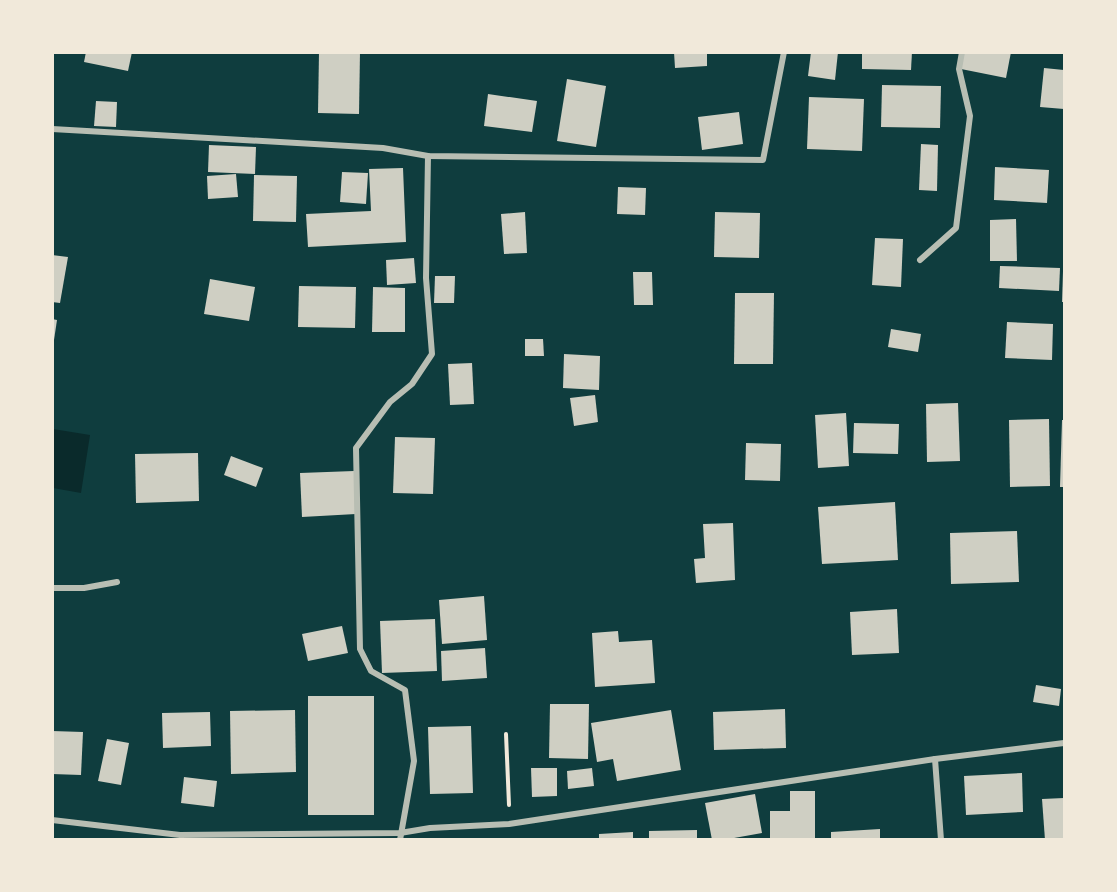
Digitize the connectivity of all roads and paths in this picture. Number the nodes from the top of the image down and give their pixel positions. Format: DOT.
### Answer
graph roads {
  1 [pos="784,52"];
  2 [pos="962,52"];
  3 [pos="52,129"];
  4 [pos="428,156"];
  5 [pos="920,260"];
  6 [pos="117,582"];
  7 [pos="52,588"];
  8 [pos="506,734"];
  9 [pos="1065,743"];
  10 [pos="935,759"];
  11 [pos="52,820"];
  12 [pos="509,824"];
  13 [pos="400,836"];
  14 [pos="941,840"];
  1 -- 4 [label="street"];
  2 -- 5 [label="street"];
  3 -- 4 [label="street"];
  4 -- 13 [label="street"];
  6 -- 7 [label="street"];
  8 -- 12 [label="path"];
  9 -- 10 [label="street"];
  10 -- 12 [label="street"];
  10 -- 14 [label="street"];
  11 -- 13 [label="street"];
  12 -- 13 [label="street"];
}
